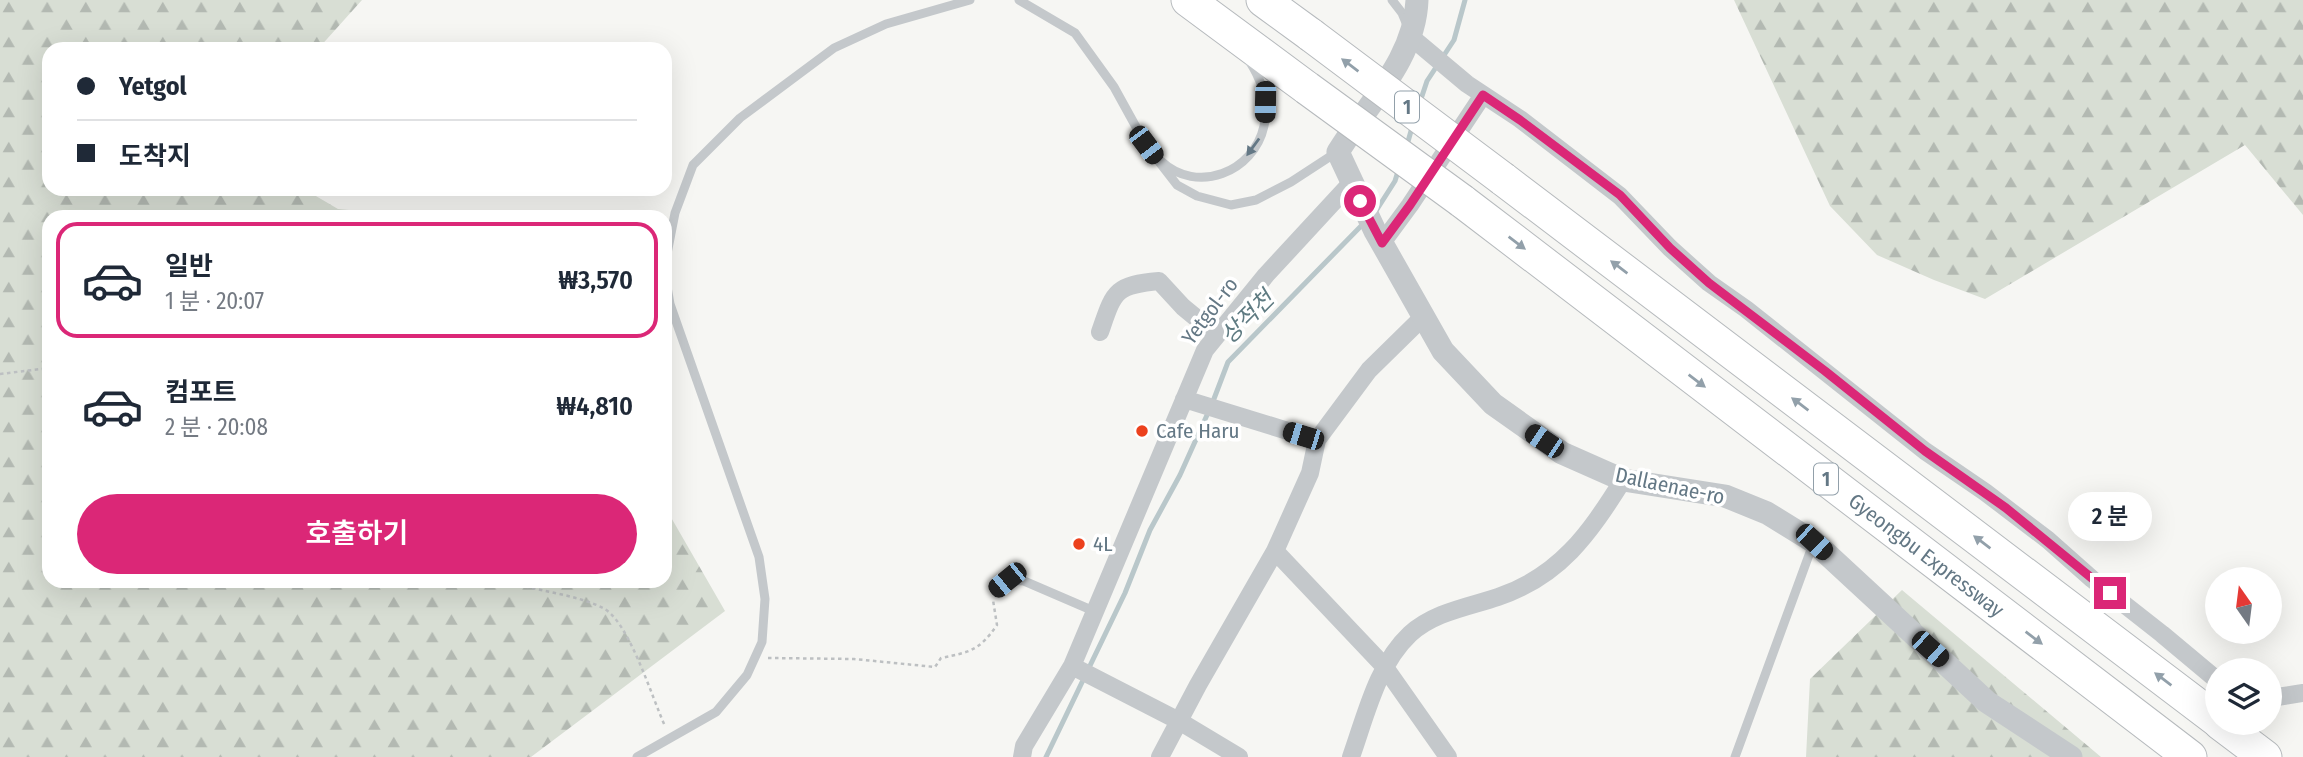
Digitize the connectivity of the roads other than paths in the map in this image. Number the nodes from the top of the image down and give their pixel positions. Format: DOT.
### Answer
graph roads {
  1 [pos="970,0"];
  2 [pos="1019,0"];
  3 [pos="1188,0"];
  4 [pos="1263,0"];
  5 [pos="1392,0"];
  6 [pos="1417,0"];
  7 [pos="1219,23"];
  8 [pos="1411,37"];
  9 [pos="1483,95"];
  10 [pos="1146,145"];
  11 [pos="1338,152"];
  12 [pos="1355,192"];
  13 [pos="672,228"];
  14 [pos="1378,237"];
  15 [pos="672,309"];
  16 [pos="1423,317"];
  17 [pos="1100,332"];
  18 [pos="1217,335"];
  19 [pos="1192,402"];
  20 [pos="1317,440"];
  21 [pos="1623,480"];
  22 [pos="1814,542"];
  23 [pos="1275,551"];
  24 [pos="996,589"];
  25 [pos="1096,611"];
  26 [pos="1072,666"];
  27 [pos="1384,666"];
  28 [pos="2205,670"];
  29 [pos="2303,693"];
  30 [pos="2282,696"];
  31 [pos="2205,711"];
  32 [pos="1179,721"];
  33 [pos="2236,735"];
  34 [pos="637,757"];
  35 [pos="1022,757"];
  36 [pos="1160,757"];
  37 [pos="1239,757"];
  38 [pos="1351,757"];
  39 [pos="1448,757"];
  40 [pos="1735,757"];
  41 [pos="2071,757"];
  42 [pos="2190,757"];
  43 [pos="2265,757"];
  1 -- 13 [label="lane"];
  2 -- 10 [label="lane"];
  3 -- 7 [label="highway, 1"];
  31 -- 4 [label="highway, 1, one-way, bridge"];
  5 -- 8 [label="lane"];
  6 -- 8 [label="street"];
  7 -- 10 [label="lane, one-way"];
  7 -- 42 [label="highway, Gyeongbu Expressway / 1, one-way, bridge"];
  8 -- 9 [label="street"];
  8 -- 11 [label="street"];
  9 -- 14 [label="street"];
  9 -- 28 [label="street"];
  10 -- 11 [label="lane"];
  11 -- 12 [label="street"];
  12 -- 14 [label="street, Dallaenae-ro"];
  12 -- 18 [label="street, Yetgol-ro"];
  14 -- 16 [label="street, Dallaenae-ro"];
  15 -- 34 [label="lane"];
  16 -- 20 [label="street"];
  16 -- 21 [label="street, Dallaenae-ro"];
  17 -- 18 [label="street"];
  18 -- 19 [label="street, Yetgol-ro"];
  19 -- 20 [label="street"];
  19 -- 25 [label="street, Yetgol-ro"];
  20 -- 23 [label="street"];
  21 -- 22 [label="street, Dallaenae-ro"];
  21 -- 27 [label="street"];
  22 -- 40 [label="lane"];
  22 -- 41 [label="street, Dallaenae-ro"];
  23 -- 27 [label="street"];
  23 -- 32 [label="street"];
  24 -- 25 [label="lane"];
  25 -- 26 [label="street, Yetgol-ro"];
  26 -- 32 [label="street"];
  26 -- 35 [label="street, Yetgol-ro"];
  27 -- 38 [label="street"];
  27 -- 39 [label="street"];
  29 -- 30 [label="street"];
  32 -- 36 [label="street"];
  32 -- 37 [label="street"];
  33 -- 43 [label="highway, 1"];
}
